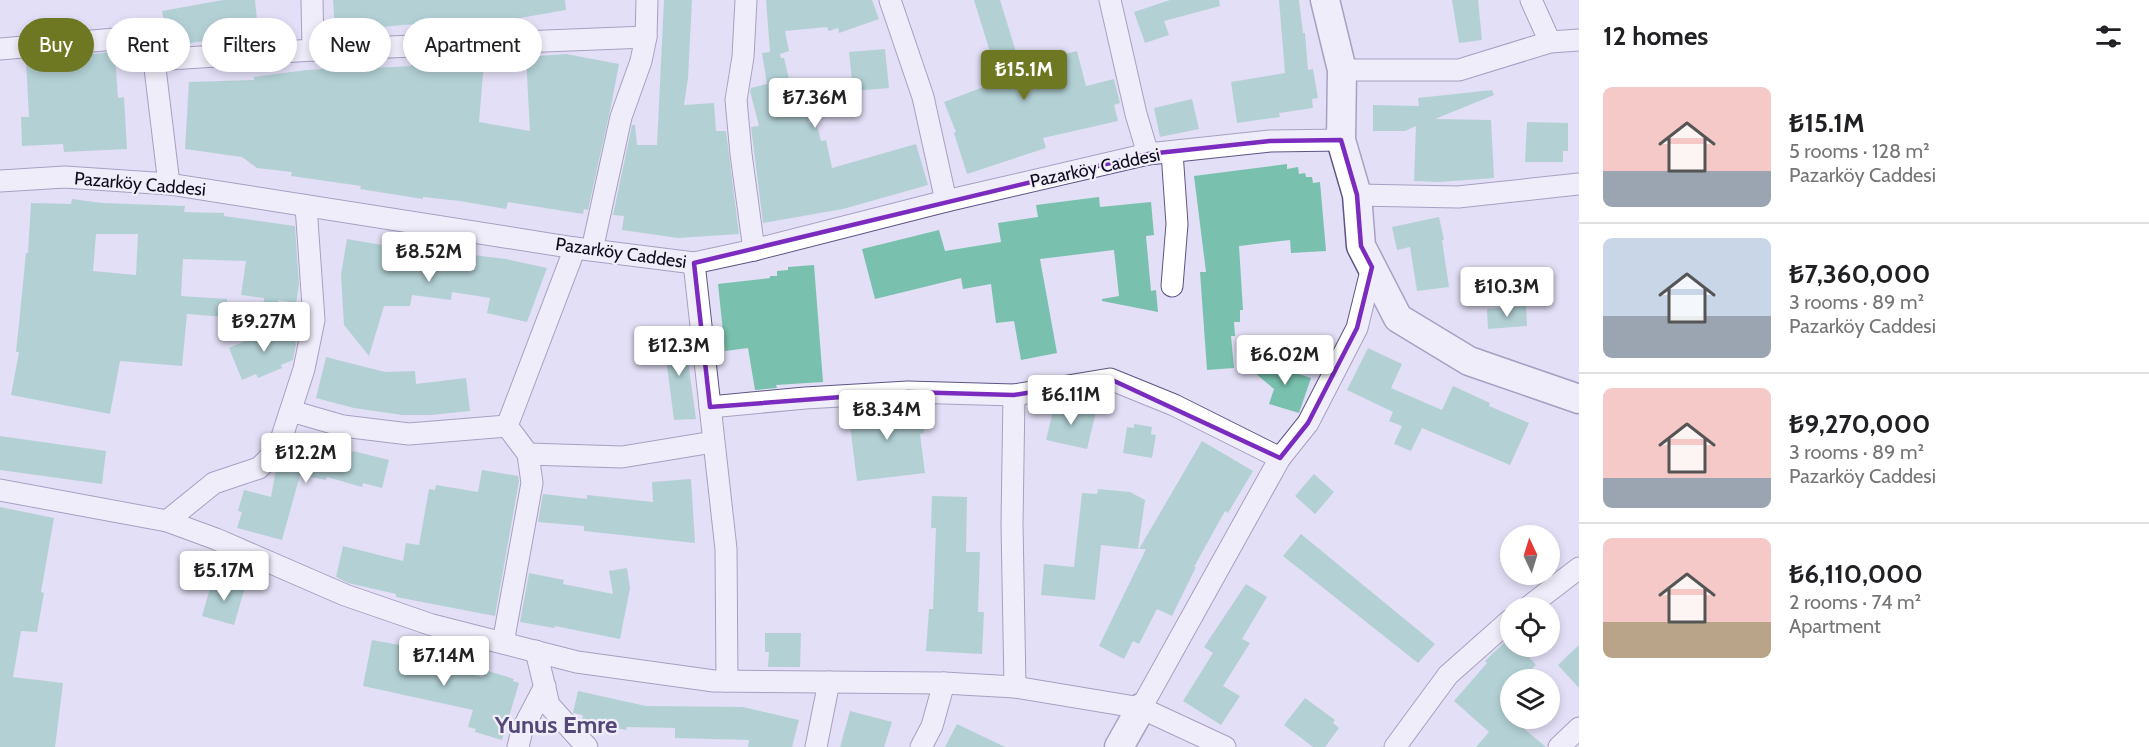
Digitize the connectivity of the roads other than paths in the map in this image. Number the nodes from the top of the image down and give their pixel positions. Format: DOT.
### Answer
graph roads {
  1 [pos="312,0"];
  2 [pos="647,0"];
  3 [pos="746,0"];
  4 [pos="890,0"];
  5 [pos="1110,0"];
  6 [pos="1325,0"];
  7 [pos="1531,0"];
  8 [pos="312,18"];
  9 [pos="645,37"];
  10 [pos="106,40"];
  11 [pos="1579,40"];
  12 [pos="1550,42"];
  13 [pos="391,47"];
  14 [pos="0,49"];
  15 [pos="309,50"];
  16 [pos="190,58"];
  17 [pos="1342,70"];
  18 [pos="155,72"];
  19 [pos="1341,140"];
  20 [pos="1172,152"];
  21 [pos="1148,154"];
  22 [pos="0,181"];
  23 [pos="169,184"];
  24 [pos="1579,184"];
  25 [pos="1357,195"];
  26 [pos="946,201"];
  27 [pos="306,206"];
  28 [pos="583,249"];
  29 [pos="754,250"];
  30 [pos="694,264"];
  31 [pos="1372,267"];
  32 [pos="1172,286"];
  33 [pos="1014,394"];
  34 [pos="1579,399"];
  35 [pos="710,407"];
  36 [pos="291,411"];
  37 [pos="507,426"];
  38 [pos="713,442"];
  39 [pos="528,454"];
  40 [pos="1280,458"];
  41 [pos="0,490"];
  42 [pos="167,521"];
  43 [pos="1579,568"];
  44 [pos="1541,597"];
  45 [pos="1500,629"];
  46 [pos="503,643"];
  47 [pos="536,651"];
  48 [pos="727,681"];
  49 [pos="829,682"];
  50 [pos="944,683"];
  51 [pos="545,686"];
  52 [pos="1015,687"];
  53 [pos="1141,708"];
  54 [pos="1579,728"];
  55 [pos="518,747"];
  56 [pos="587,747"];
  57 [pos="816,747"];
  58 [pos="921,747"];
  59 [pos="1119,747"];
  60 [pos="1225,747"];
  61 [pos="1395,747"];
  62 [pos="1559,747"];
  1 -- 8 [label="street"];
  2 -- 9 [label="street"];
  3 -- 29 [label="street"];
  4 -- 26 [label="street"];
  5 -- 21 [label="street"];
  6 -- 17 [label="street"];
  7 -- 12 [label="street"];
  9 -- 13 [label="street"];
  9 -- 28 [label="street"];
  10 -- 14 [label="street"];
  11 -- 12 [label="street"];
  12 -- 17 [label="street"];
  15 -- 16 [label="street"];
  17 -- 19 [label="street"];
  18 -- 23 [label="street"];
  19 -- 20 [label="street, Pazarköy Caddesi"];
  19 -- 25 [label="street"];
  20 -- 21 [label="street, Pazarköy Caddesi"];
  20 -- 32 [label="street"];
  21 -- 26 [label="street, Pazarköy Caddesi"];
  22 -- 23 [label="street, Pazarköy Caddesi"];
  23 -- 27 [label="street, Pazarköy Caddesi"];
  24 -- 25 [label="street"];
  25 -- 31 [label="street"];
  26 -- 29 [label="street, Pazarköy Caddesi"];
  27 -- 28 [label="street, Pazarköy Caddesi"];
  27 -- 36 [label="street"];
  28 -- 30 [label="street, Pazarköy Caddesi"];
  28 -- 37 [label="street"];
  29 -- 30 [label="street, Pazarköy Caddesi"];
  30 -- 35 [label="street"];
  31 -- 34 [label="street"];
  31 -- 40 [label="street"];
  33 -- 35 [label="street"];
  33 -- 40 [label="street"];
  33 -- 52 [label="street"];
  35 -- 38 [label="street"];
  36 -- 37 [label="street"];
  36 -- 42 [label="street"];
  37 -- 39 [label="street"];
  38 -- 39 [label="street"];
  38 -- 48 [label="street"];
  39 -- 46 [label="street"];
  40 -- 53 [label="street"];
  41 -- 42 [label="street"];
  42 -- 46 [label="street"];
  43 -- 44 [label="street"];
  45 -- 61 [label="street"];
  46 -- 47 [label="street"];
  47 -- 48 [label="street"];
  47 -- 51 [label="street"];
  48 -- 49 [label="street"];
  49 -- 50 [label="street"];
  49 -- 57 [label="street"];
  50 -- 52 [label="street"];
  50 -- 58 [label="street"];
  51 -- 55 [label="street"];
  51 -- 56 [label="street"];
  52 -- 53 [label="street"];
  53 -- 59 [label="street"];
  53 -- 60 [label="street"];
  54 -- 62 [label="street"];
}
